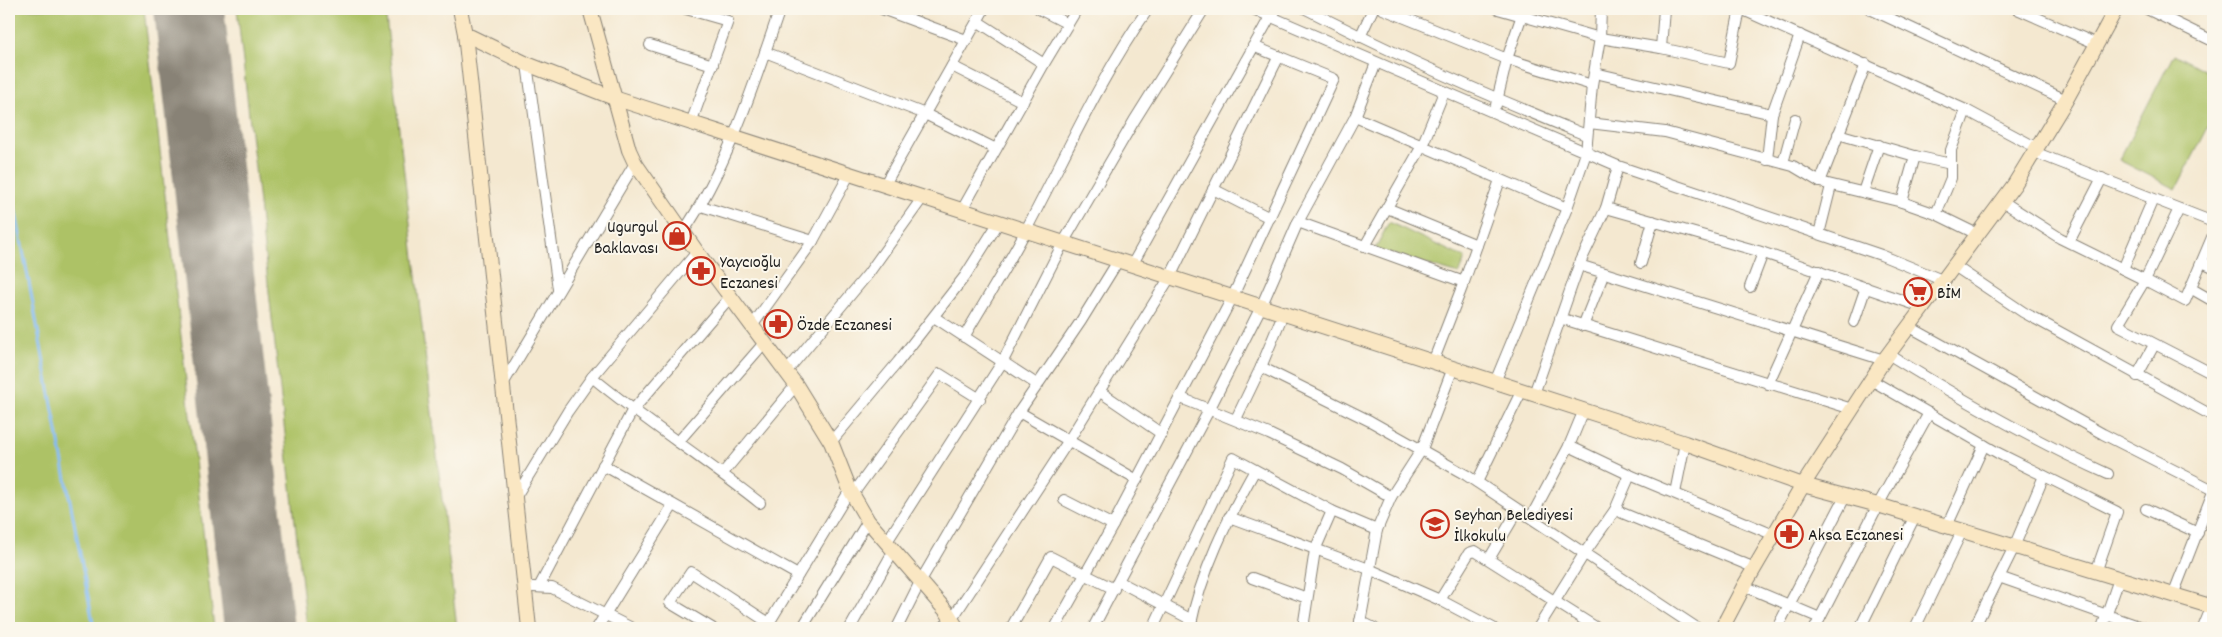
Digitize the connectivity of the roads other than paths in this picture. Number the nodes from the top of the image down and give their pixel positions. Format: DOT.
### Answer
graph roads {
  1 [pos="460,9"];
  2 [pos="590,9"];
  3 [pos="686,9"];
  4 [pos="780,9"];
  5 [pos="882,9"];
  6 [pos="984,9"];
  7 [pos="1039,9"];
  8 [pos="1078,9"];
  9 [pos="1148,9"];
  10 [pos="1204,9"];
  11 [pos="1253,9"];
  12 [pos="1306,9"];
  13 [pos="1373,9"];
  14 [pos="1383,9"];
  15 [pos="1498,9"];
  16 [pos="1601,9"];
  17 [pos="1664,9"];
  18 [pos="1741,9"];
  19 [pos="1870,9"];
  20 [pos="2018,9"];
  21 [pos="2116,9"];
  22 [pos="2147,9"];
  23 [pos="898,11"];
  24 [pos="1273,13"];
  25 [pos="1523,13"];
  26 [pos="977,21"];
  27 [pos="1068,24"];
  28 [pos="465,34"];
  29 [pos="1800,35"];
  30 [pos="1360,37"];
  31 [pos="1600,38"];
  32 [pos="966,40"];
  33 [pos="2213,41"];
  34 [pos="2097,44"];
  35 [pos="650,45"];
  36 [pos="1253,46"];
  37 [pos="1661,48"];
  38 [pos="765,52"];
  39 [pos="1279,56"];
  40 [pos="1508,59"];
  41 [pos="1376,63"];
  42 [pos="527,64"];
  43 [pos="1044,64"];
  44 [pos="1866,64"];
  45 [pos="713,65"];
  46 [pos="952,66"];
  47 [pos="1595,73"];
  48 [pos="1592,85"];
  49 [pos="1444,92"];
  50 [pos="614,98"];
  51 [pos="1497,99"];
  52 [pos="2066,100"];
  53 [pos="1023,102"];
  54 [pos="1966,110"];
  55 [pos="925,114"];
  56 [pos="1494,114"];
  57 [pos="1772,114"];
  58 [pos="1355,117"];
  59 [pos="1795,119"];
  60 [pos="691,123"];
  61 [pos="1590,123"];
  62 [pos="1838,134"];
  63 [pos="1586,135"];
  64 [pos="733,136"];
  65 [pos="1879,145"];
  66 [pos="1422,146"];
  67 [pos="996,150"];
  68 [pos="2035,150"];
  69 [pos="1586,153"];
  70 [pos="1916,156"];
  71 [pos="1767,160"];
  72 [pos="635,163"];
  73 [pos="1783,163"];
  74 [pos="1951,164"];
  75 [pos="1618,166"];
  76 [pos="850,173"];
  77 [pos="2102,178"];
  78 [pos="1500,180"];
  79 [pos="1820,182"];
  80 [pos="885,184"];
  81 [pos="1831,186"];
  82 [pos="1213,189"];
  83 [pos="1863,192"];
  84 [pos="923,197"];
  85 [pos="2153,198"];
  86 [pos="2002,201"];
  87 [pos="1902,202"];
  88 [pos="701,206"];
  89 [pos="1386,208"];
  90 [pos="1567,208"];
  91 [pos="1606,208"];
  92 [pos="2179,209"];
  93 [pos="962,210"];
  94 [pos="1936,214"];
  95 [pos="1270,218"];
  96 [pos="1653,221"];
  97 [pos="999,222"];
  98 [pos="1298,222"];
  99 [pos="2213,222"];
  100 [pos="1026,231"];
  101 [pos="683,232"];
  102 [pos="1819,234"];
  103 [pos="1977,234"];
  104 [pos="2213,235"];
  105 [pos="813,241"];
  106 [pos="2069,242"];
  107 [pos="1063,243"];
  108 [pos="1477,245"];
  109 [pos="1364,246"];
  110 [pos="697,252"];
  111 [pos="1763,253"];
  112 [pos="1118,260"];
  113 [pos="2202,262"];
  114 [pos="1641,263"];
  115 [pos="1132,265"];
  116 [pos="1579,265"];
  117 [pos="1953,265"];
  118 [pos="2213,267"];
  119 [pos="2123,269"];
  120 [pos="1819,271"];
  121 [pos="1604,273"];
  122 [pos="1170,277"];
  123 [pos="1942,280"];
  124 [pos="2145,280"];
  125 [pos="1464,282"];
  126 [pos="1750,287"];
  127 [pos="1866,287"];
  128 [pos="558,289"];
  129 [pos="2192,289"];
  130 [pos="731,296"];
  131 [pos="1232,298"];
  132 [pos="2213,301"];
  133 [pos="1261,307"];
  134 [pos="1922,307"];
  135 [pos="1283,314"];
  136 [pos="934,317"];
  137 [pos="1560,318"];
  138 [pos="1854,322"];
  139 [pos="752,326"];
  140 [pos="1583,326"];
  141 [pos="1908,326"];
  142 [pos="1793,331"];
  143 [pos="964,337"];
  144 [pos="765,342"];
  145 [pos="2154,345"];
  146 [pos="1886,357"];
  147 [pos="1003,361"];
  148 [pos="1433,362"];
  149 [pos="1261,367"];
  150 [pos="1453,368"];
  151 [pos="787,371"];
  152 [pos="2213,374"];
  153 [pos="2138,376"];
  154 [pos="592,378"];
  155 [pos="1871,380"];
  156 [pos="1494,382"];
  157 [pos="503,384"];
  158 [pos="1768,384"];
  159 [pos="796,385"];
  160 [pos="1038,385"];
  161 [pos="1099,391"];
  162 [pos="1528,392"];
  163 [pos="1181,398"];
  164 [pos="980,399"];
  165 [pos="1852,409"];
  166 [pos="1209,410"];
  167 [pos="1584,410"];
  168 [pos="632,411"];
  169 [pos="1019,412"];
  170 [pos="1930,413"];
  171 [pos="2213,416"];
  172 [pos="1236,419"];
  173 [pos="1162,434"];
  174 [pos="1068,440"];
  175 [pos="678,442"];
  176 [pos="831,442"];
  177 [pos="1685,443"];
  178 [pos="1984,445"];
  179 [pos="1569,446"];
  180 [pos="1422,448"];
  181 [pos="603,465"];
  182 [pos="1255,470"];
  183 [pos="723,473"];
  184 [pos="2108,474"];
  185 [pos="1630,475"];
  186 [pos="2044,476"];
  187 [pos="1137,480"];
  188 [pos="1477,482"];
  189 [pos="1803,485"];
  190 [pos="2213,491"];
  191 [pos="852,492"];
  192 [pos="1675,493"];
  193 [pos="1391,497"];
  194 [pos="1845,497"];
  195 [pos="515,498"];
  196 [pos="1064,500"];
  197 [pos="760,503"];
  198 [pos="1878,504"];
  199 [pos="673,505"];
  200 [pos="2146,509"];
  201 [pos="1518,510"];
  202 [pos="1615,510"];
  203 [pos="1332,511"];
  204 [pos="1916,516"];
  205 [pos="1229,517"];
  206 [pos="1531,517"];
  207 [pos="868,521"];
  208 [pos="1114,525"];
  209 [pos="1948,526"];
  210 [pos="1377,530"];
  211 [pos="1962,531"];
  212 [pos="2198,533"];
  213 [pos="1774,535"];
  214 [pos="2014,547"];
  215 [pos="889,548"];
  216 [pos="1315,550"];
  217 [pos="1584,554"];
  218 [pos="1489,559"];
  219 [pos="1754,568"];
  220 [pos="1369,569"];
  221 [pos="2096,572"];
  222 [pos="1085,573"];
  223 [pos="798,574"];
  224 [pos="1999,577"];
  225 [pos="1252,578"];
  226 [pos="2120,579"];
  227 [pos="920,582"];
  228 [pos="1116,585"];
  229 [pos="1744,586"];
  230 [pos="532,587"];
  231 [pos="2173,594"];
  232 [pos="1307,598"];
  233 [pos="1440,600"];
  234 [pos="1554,601"];
  235 [pos="1164,605"];
  236 [pos="1788,605"];
  237 [pos="2212,606"];
  238 [pos="604,614"];
  239 [pos="2107,614"];
  240 [pos="1820,618"];
  241 [pos="1191,624"];
  242 [pos="951,625"];
  243 [pos="1359,625"];
  244 [pos="767,626"];
  245 [pos="529,628"];
  246 [pos="597,628"];
  247 [pos="632,628"];
  248 [pos="712,628"];
  249 [pos="802,628"];
  250 [pos="850,628"];
  251 [pos="897,628"];
  252 [pos="1012,628"];
  253 [pos="1055,628"];
  254 [pos="1093,628"];
  255 [pos="1153,628"];
  256 [pos="1303,628"];
  257 [pos="1374,628"];
  258 [pos="1493,628"];
  259 [pos="1538,628"];
  260 [pos="1597,628"];
  261 [pos="1697,628"];
  262 [pos="1722,628"];
  263 [pos="1777,628"];
  264 [pos="1815,628"];
  265 [pos="1860,628"];
  266 [pos="1916,628"];
  267 [pos="1974,628"];
  268 [pos="2102,628"];
  269 [pos="2144,628"];
  270 [pos="2203,628"];
  1 -- 28 [label="main road"];
  2 -- 50 [label="main road"];
  3 -- 45 [label="street"];
  4 -- 38 [label="street"];
  5 -- 23 [label="street"];
  6 -- 26 [label="street"];
  7 -- 27 [label="street"];
  8 -- 27 [label="street"];
  9 -- 100 [label="street"];
  10 -- 107 [label="street"];
  11 -- 24 [label="street"];
  12 -- 30 [label="street"];
  13 -- 30 [label="street"];
  14 -- 40 [label="street"];
  15 -- 25 [label="street"];
  16 -- 31 [label="street"];
  17 -- 37 [label="street"];
  18 -- 29 [label="street"];
  18 -- 37 [label="street"];
  19 -- 52 [label="street"];
  20 -- 34 [label="street"];
  21 -- 34 [label="main road"];
  22 -- 33 [label="street"];
  23 -- 32 [label="street"];
  24 -- 36 [label="street"];
  24 -- 41 [label="street"];
  25 -- 31 [label="street"];
  25 -- 40 [label="street"];
  26 -- 32 [label="street"];
  26 -- 43 [label="street"];
  27 -- 43 [label="street"];
  28 -- 42 [label="main road"];
  28 -- 157 [label="main road"];
  29 -- 44 [label="street"];
  29 -- 57 [label="street"];
  30 -- 51 [label="street"];
  31 -- 37 [label="street"];
  31 -- 47 [label="street"];
  32 -- 46 [label="street"];
  34 -- 52 [label="main road"];
  35 -- 45 [label="street"];
  36 -- 39 [label="street"];
  36 -- 115 [label="street"];
  38 -- 55 [label="street"];
  38 -- 64 [label="street"];
  39 -- 82 [label="street"];
  39 -- 95 [label="street"];
  40 -- 48 [label="street"];
  40 -- 51 [label="street"];
  41 -- 49 [label="street"];
  41 -- 58 [label="street"];
  42 -- 50 [label="main road"];
  42 -- 128 [label="street"];
  43 -- 53 [label="street"];
  44 -- 54 [label="street"];
  44 -- 62 [label="street"];
  45 -- 60 [label="street"];
  46 -- 53 [label="street"];
  46 -- 55 [label="street"];
  47 -- 48 [label="street"];
  47 -- 57 [label="street"];
  48 -- 61 [label="street"];
  49 -- 56 [label="street"];
  49 -- 66 [label="street"];
  50 -- 60 [label="main road"];
  50 -- 72 [label="main road"];
  51 -- 56 [label="street"];
  51 -- 63 [label="street"];
  52 -- 68 [label="main road"];
  53 -- 67 [label="street"];
  54 -- 68 [label="street"];
  54 -- 74 [label="street"];
  55 -- 67 [label="street"];
  55 -- 80 [label="street"];
  56 -- 69 [label="street"];
  57 -- 71 [label="street"];
  58 -- 66 [label="street"];
  58 -- 98 [label="street"];
  59 -- 73 [label="street"];
  60 -- 64 [label="main road"];
  61 -- 63 [label="street"];
  61 -- 71 [label="street"];
  62 -- 65 [label="street"];
  62 -- 79 [label="street"];
  63 -- 69 [label="street"];
  64 -- 76 [label="main road"];
  64 -- 88 [label="street"];
  65 -- 70 [label="street"];
  65 -- 83 [label="street"];
  66 -- 78 [label="street"];
  66 -- 89 [label="street"];
  67 -- 93 [label="street"];
  68 -- 77 [label="street"];
  68 -- 86 [label="main road"];
  69 -- 75 [label="street"];
  69 -- 90 [label="street"];
  70 -- 74 [label="street"];
  70 -- 87 [label="street"];
  71 -- 73 [label="street"];
  72 -- 101 [label="main road"];
  72 -- 128 [label="street"];
  73 -- 79 [label="street"];
  74 -- 94 [label="street"];
  75 -- 91 [label="street"];
  75 -- 102 [label="street"];
  76 -- 80 [label="main road"];
  76 -- 105 [label="street"];
  77 -- 85 [label="street"];
  77 -- 106 [label="street"];
  78 -- 90 [label="street"];
  78 -- 108 [label="street"];
  79 -- 81 [label="street"];
  80 -- 84 [label="main road"];
  81 -- 83 [label="street"];
  81 -- 102 [label="street"];
  82 -- 95 [label="street"];
  82 -- 122 [label="street"];
  83 -- 87 [label="street"];
  84 -- 93 [label="main road"];
  84 -- 151 [label="street"];
  85 -- 92 [label="street"];
  85 -- 119 [label="street"];
  86 -- 103 [label="main road"];
  86 -- 106 [label="street"];
  87 -- 94 [label="street"];
  88 -- 101 [label="street"];
  88 -- 105 [label="street"];
  89 -- 108 [label="street"];
  89 -- 109 [label="street"];
  90 -- 156 [label="street"];
  91 -- 96 [label="street"];
  91 -- 116 [label="street"];
  92 -- 99 [label="street"];
  92 -- 124 [label="street"];
  93 -- 97 [label="main road"];
  94 -- 103 [label="street"];
  95 -- 131 [label="street"];
  96 -- 111 [label="street"];
  96 -- 114 [label="street"];
  97 -- 100 [label="main road"];
  97 -- 136 [label="street"];
  98 -- 109 [label="street"];
  98 -- 133 [label="street"];
  100 -- 107 [label="main road"];
  100 -- 143 [label="street"];
  101 -- 110 [label="main road"];
  102 -- 123 [label="street"];
  103 -- 117 [label="main road"];
  104 -- 113 [label="street"];
  105 -- 139 [label="street"];
  106 -- 119 [label="street"];
  107 -- 112 [label="main road"];
  107 -- 147 [label="street"];
  108 -- 125 [label="street"];
  109 -- 125 [label="street"];
  110 -- 130 [label="main road"];
  110 -- 154 [label="street"];
  111 -- 120 [label="street"];
  111 -- 126 [label="street"];
  112 -- 115 [label="main road"];
  112 -- 160 [label="street"];
  113 -- 118 [label="street"];
  113 -- 129 [label="street"];
  115 -- 122 [label="main road"];
  116 -- 121 [label="street"];
  116 -- 137 [label="street"];
  117 -- 123 [label="main road"];
  117 -- 153 [label="street"];
  119 -- 124 [label="street"];
  120 -- 127 [label="street"];
  120 -- 142 [label="street"];
  121 -- 140 [label="street"];
  121 -- 142 [label="street"];
  122 -- 131 [label="main road"];
  122 -- 161 [label="street"];
  123 -- 134 [label="main road"];
  124 -- 129 [label="street"];
  124 -- 145 [label="street"];
  125 -- 148 [label="street"];
  127 -- 134 [label="street"];
  127 -- 138 [label="street"];
  128 -- 157 [label="street"];
  129 -- 132 [label="street"];
  130 -- 139 [label="main road"];
  130 -- 168 [label="street"];
  131 -- 133 [label="main road"];
  131 -- 163 [label="street"];
  133 -- 135 [label="main road"];
  133 -- 166 [label="street"];
  134 -- 141 [label="main road"];
  135 -- 148 [label="main road"];
  135 -- 149 [label="street"];
  136 -- 143 [label="street"];
  136 -- 176 [label="street"];
  137 -- 140 [label="street"];
  137 -- 162 [label="street"];
  139 -- 144 [label="main road"];
  140 -- 158 [label="street"];
  141 -- 146 [label="main road"];
  141 -- 190 [label="street"];
  142 -- 146 [label="street"];
  142 -- 158 [label="street"];
  143 -- 147 [label="street"];
  144 -- 151 [label="main road"];
  144 -- 175 [label="street"];
  145 -- 152 [label="street"];
  145 -- 153 [label="street"];
  146 -- 155 [label="main road"];
  146 -- 184 [label="street"];
  147 -- 160 [label="street"];
  147 -- 164 [label="street"];
  148 -- 150 [label="main road"];
  149 -- 172 [label="street"];
  149 -- 180 [label="street"];
  150 -- 156 [label="main road"];
  150 -- 180 [label="street"];
  151 -- 159 [label="main road"];
  153 -- 171 [label="street"];
  154 -- 168 [label="street"];
  154 -- 195 [label="street"];
  155 -- 165 [label="main road"];
  155 -- 170 [label="street"];
  156 -- 162 [label="main road"];
  157 -- 195 [label="main road"];
  158 -- 165 [label="street"];
  159 -- 176 [label="main road"];
  159 -- 183 [label="street"];
  160 -- 169 [label="street"];
  161 -- 173 [label="street"];
  161 -- 174 [label="street"];
  162 -- 167 [label="main road"];
  162 -- 188 [label="street"];
  163 -- 166 [label="street"];
  163 -- 173 [label="street"];
  164 -- 191 [label="street"];
  164 -- 215 [label="street"];
  165 -- 189 [label="main road"];
  166 -- 172 [label="street"];
  166 -- 228 [label="street"];
  167 -- 177 [label="main road"];
  167 -- 179 [label="street"];
  168 -- 175 [label="street"];
  168 -- 181 [label="street"];
  169 -- 174 [label="street"];
  169 -- 227 [label="street"];
  170 -- 178 [label="street"];
  170 -- 198 [label="street"];
  172 -- 193 [label="street"];
  173 -- 187 [label="street"];
  174 -- 187 [label="street"];
  174 -- 242 [label="street"];
  175 -- 183 [label="street"];
  176 -- 191 [label="main road"];
  177 -- 189 [label="main road"];
  177 -- 192 [label="street"];
  178 -- 186 [label="street"];
  178 -- 209 [label="street"];
  179 -- 185 [label="street"];
  179 -- 206 [label="street"];
  180 -- 188 [label="street"];
  180 -- 193 [label="street"];
  181 -- 199 [label="street"];
  181 -- 230 [label="street"];
  182 -- 203 [label="street"];
  182 -- 205 [label="street"];
  182 -- 235 [label="street"];
  183 -- 197 [label="street"];
  185 -- 192 [label="street"];
  185 -- 202 [label="street"];
  186 -- 214 [label="street"];
  186 -- 221 [label="street"];
  187 -- 208 [label="street"];
  188 -- 201 [label="street"];
  189 -- 194 [label="main road"];
  189 -- 213 [label="main road"];
  190 -- 212 [label="street"];
  191 -- 207 [label="main road"];
  191 -- 223 [label="street"];
  192 -- 213 [label="street"];
  193 -- 210 [label="street"];
  194 -- 198 [label="main road"];
  194 -- 236 [label="street"];
  195 -- 230 [label="main road"];
  196 -- 208 [label="street"];
  198 -- 204 [label="main road"];
  198 -- 240 [label="street"];
  199 -- 223 [label="street"];
  199 -- 238 [label="street"];
  200 -- 212 [label="street"];
  201 -- 206 [label="street"];
  201 -- 218 [label="street"];
  202 -- 217 [label="street"];
  202 -- 219 [label="street"];
  203 -- 210 [label="street"];
  203 -- 216 [label="street"];
  204 -- 209 [label="main road"];
  204 -- 265 [label="street"];
  205 -- 216 [label="street"];
  205 -- 241 [label="street"];
  206 -- 217 [label="street"];
  207 -- 215 [label="main road"];
  207 -- 249 [label="street"];
  208 -- 222 [label="street"];
  209 -- 211 [label="main road"];
  210 -- 220 [label="street"];
  211 -- 214 [label="main road"];
  211 -- 266 [label="street"];
  212 -- 231 [label="street"];
  213 -- 219 [label="main road"];
  214 -- 221 [label="main road"];
  214 -- 224 [label="street"];
  215 -- 227 [label="main road"];
  215 -- 250 [label="street"];
  216 -- 220 [label="street"];
  216 -- 232 [label="street"];
  217 -- 234 [label="street"];
  217 -- 261 [label="street"];
  218 -- 233 [label="street"];
  218 -- 234 [label="street"];
  219 -- 229 [label="main road"];
  220 -- 233 [label="street"];
  220 -- 243 [label="street"];
  221 -- 226 [label="main road"];
  222 -- 228 [label="street"];
  222 -- 252 [label="street"];
  222 -- 253 [label="street"];
  223 -- 244 [label="street"];
  224 -- 239 [label="street"];
  224 -- 267 [label="street"];
  225 -- 232 [label="street"];
  226 -- 231 [label="main road"];
  226 -- 239 [label="street"];
  227 -- 242 [label="main road"];
  227 -- 251 [label="street"];
  228 -- 235 [label="street"];
  228 -- 254 [label="street"];
  229 -- 236 [label="street"];
  229 -- 262 [label="main road"];
  230 -- 238 [label="street"];
  230 -- 245 [label="main road"];
  231 -- 237 [label="main road"];
  232 -- 256 [label="street"];
  233 -- 258 [label="street"];
  234 -- 259 [label="street"];
  234 -- 260 [label="street"];
  235 -- 241 [label="street"];
  235 -- 255 [label="street"];
  236 -- 240 [label="street"];
  236 -- 263 [label="street"];
  237 -- 270 [label="street"];
  238 -- 246 [label="street"];
  238 -- 247 [label="street"];
  239 -- 268 [label="street"];
  239 -- 269 [label="street"];
  240 -- 264 [label="street"];
  243 -- 257 [label="street"];
  244 -- 248 [label="street"];
}
